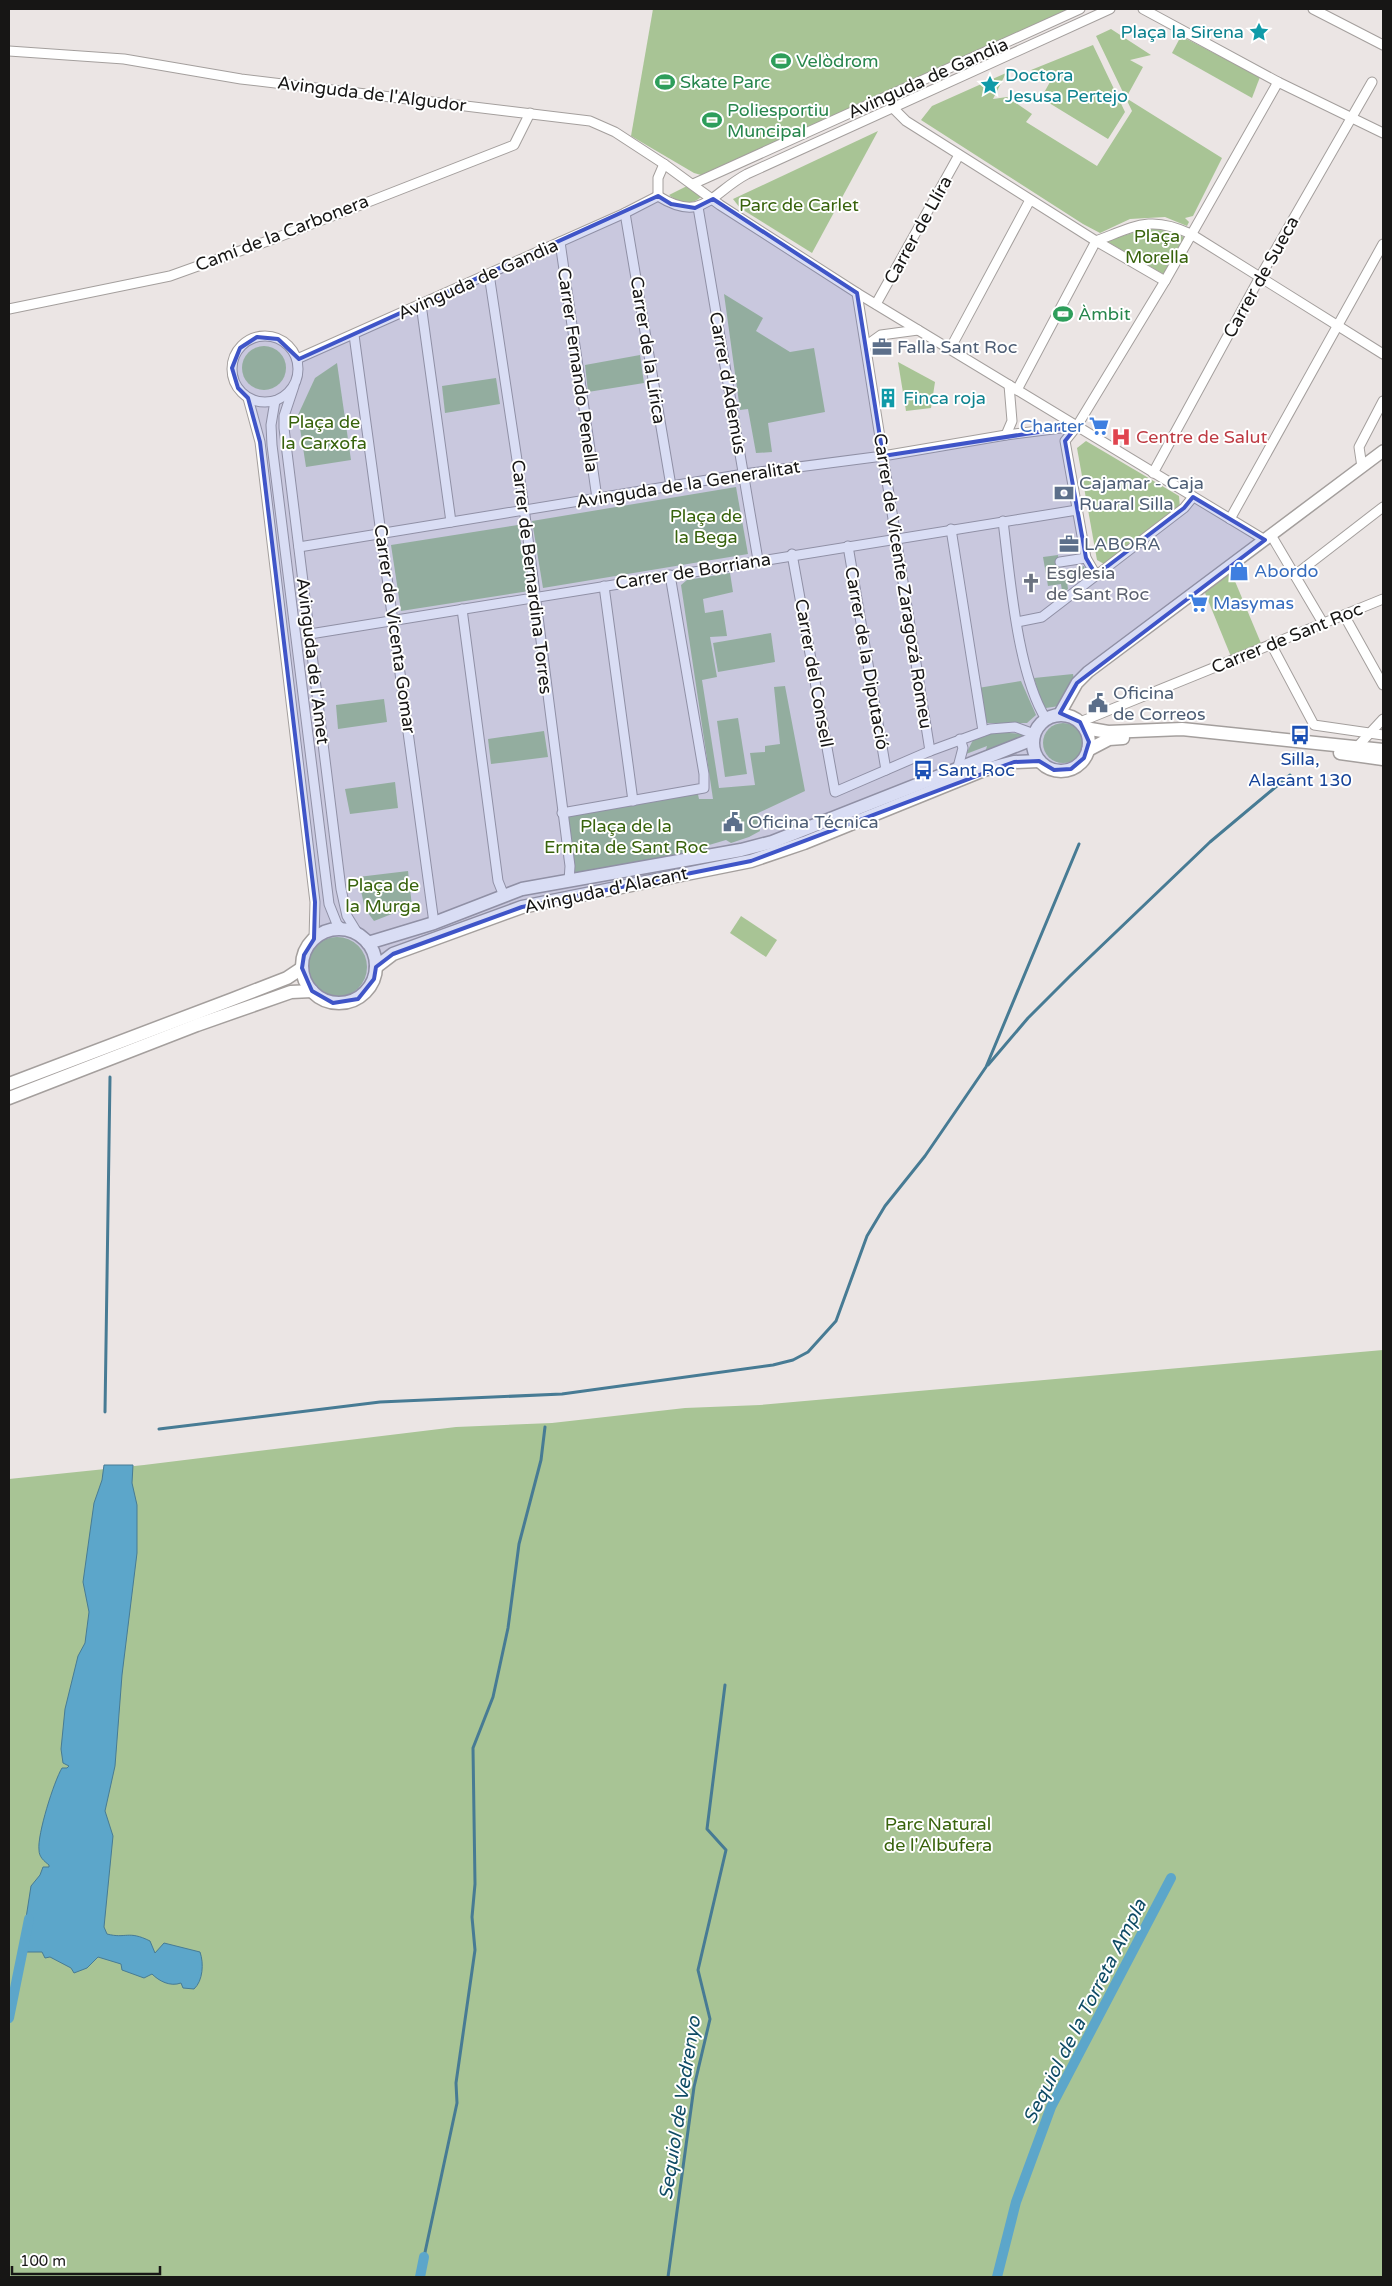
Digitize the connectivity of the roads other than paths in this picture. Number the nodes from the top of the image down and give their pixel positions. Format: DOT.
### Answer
graph roads {
  1 [pos="1080,9"];
  2 [pos="1110,9"];
  3 [pos="1143,9"];
  4 [pos="1313,9"];
  5 [pos="1383,45"];
  6 [pos="9,51"];
  7 [pos="1278,82"];
  8 [pos="1372,82"];
  9 [pos="893,108"];
  10 [pos="530,113"];
  11 [pos="1352,116"];
  12 [pos="1383,132"];
  13 [pos="960,155"];
  14 [pos="664,164"];
  15 [pos="693,184"];
  16 [pos="658,196"];
  17 [pos="713,199"];
  18 [pos="1030,200"];
  19 [pos="698,207"];
  20 [pos="625,213"];
  21 [pos="1191,234"];
  22 [pos="1096,241"];
  23 [pos="560,242"];
  24 [pos="1383,244"];
  25 [pos="489,274"];
  26 [pos="1260,277"];
  27 [pos="1165,281"];
  28 [pos="857,293"];
  29 [pos="421,304"];
  30 [pos="876,304"];
  31 [pos="9,309"];
  32 [pos="1337,325"];
  33 [pos="918,330"];
  34 [pos="354,335"];
  35 [pos="867,345"];
  36 [pos="950,349"];
  37 [pos="1383,354"];
  38 [pos="298,359"];
  39 [pos="294,386"];
  40 [pos="1013,387"];
  41 [pos="248,398"];
  42 [pos="275,401"];
  43 [pos="1383,401"];
  44 [pos="1077,426"];
  45 [pos="1006,435"];
  46 [pos="1383,451"];
  47 [pos="883,456"];
  48 [pos="1362,467"];
  49 [pos="1153,473"];
  50 [pos="744,474"];
  51 [pos="671,486"];
  52 [pos="1193,497"];
  53 [pos="597,498"];
  54 [pos="1383,508"];
  55 [pos="524,510"];
  56 [pos="1077,510"];
  57 [pos="1230,519"];
  58 [pos="1003,521"];
  59 [pos="451,522"];
  60 [pos="951,529"];
  61 [pos="382,533"];
  62 [pos="1268,537"];
  63 [pos="896,538"];
  64 [pos="848,546"];
  65 [pos="299,547"];
  66 [pos="792,554"];
  67 [pos="1086,558"];
  68 [pos="758,560"];
  69 [pos="1060,562"];
  70 [pos="1096,574"];
  71 [pos="670,575"];
  72 [pos="1295,575"];
  73 [pos="604,586"];
  74 [pos="534,597"];
  75 [pos="1383,599"];
  76 [pos="462,609"];
  77 [pos="1344,615"];
  78 [pos="394,620"];
  79 [pos="1017,622"];
  80 [pos="1323,623"];
  81 [pos="310,634"];
  82 [pos="1271,644"];
  83 [pos="1383,685"];
  84 [pos="1059,715"];
  85 [pos="1383,718"];
  86 [pos="1046,719"];
  87 [pos="1082,726"];
  88 [pos="983,731"];
  89 [pos="1370,732"];
  90 [pos="1383,735"];
  91 [pos="1034,737"];
  92 [pos="960,739"];
  93 [pos="1357,747"];
  94 [pos="1088,750"];
  95 [pos="1383,750"];
  96 [pos="930,751"];
  97 [pos="1383,759"];
  98 [pos="1039,760"];
  99 [pos="958,767"];
  100 [pos="886,770"];
  101 [pos="633,801"];
  102 [pos="562,813"];
  103 [pos="569,880"];
  104 [pos="504,896"];
  105 [pos="434,923"];
  106 [pos="343,930"];
  107 [pos="358,934"];
  108 [pos="314,939"];
  109 [pos="368,943"];
  110 [pos="376,967"];
  111 [pos="302,968"];
  112 [pos="312,992"];
  113 [pos="9,1084"];
  114 [pos="9,1098"];
  1 -- 15 [label="street, Avinguda de Gandia"];
  2 -- 9 [label="street, Avinguda de Gandia"];
  3 -- 7 [label="street"];
  4 -- 5 [label="street"];
  6 -- 10 [label="street, Avinguda de l'Algudor"];
  7 -- 11 [label="street"];
  7 -- 21 [label="street"];
  8 -- 11 [label="street, Carrer de Sueca"];
  9 -- 13 [label="street"];
  9 -- 17 [label="street, Avinguda de Gandia"];
  10 -- 14 [label="street, Avinguda de l'Algudor"];
  10 -- 31 [label="street, Camí de la Carbonera"];
  11 -- 12 [label="street"];
  11 -- 26 [label="street, Carrer de Sueca"];
  13 -- 18 [label="street"];
  13 -- 30 [label="street, Carrer de Llíra"];
  14 -- 15 [label="street, Avinguda de l'Algudor"];
  14 -- 16 [label="street"];
  15 -- 17 [label="street, Avinguda de l'Algudor"];
  16 -- 19 [label="street"];
  16 -- 20 [label="street, Avinguda de Gandia"];
  17 -- 19 [label="street, Avinguda de Gandia"];
  17 -- 28 [label="street, Avinguda de l'Algudor"];
  18 -- 22 [label="street"];
  18 -- 36 [label="street"];
  19 -- 50 [label="street, Carrer d'Ademús"];
  20 -- 23 [label="street, Avinguda de Gandia"];
  20 -- 51 [label="street, Carrer de la Lírica"];
  21 -- 22 [label="street"];
  21 -- 26 [label="street"];
  21 -- 27 [label="street"];
  22 -- 27 [label="street"];
  22 -- 40 [label="street"];
  23 -- 25 [label="street, Avinguda de Gandia"];
  23 -- 53 [label="street, Carrer Fernando Penella"];
  24 -- 32 [label="street"];
  25 -- 29 [label="street, Avinguda de Gandia"];
  25 -- 55 [label="street, Carrer de Bernardina Torres"];
  26 -- 32 [label="street"];
  26 -- 49 [label="street, Carrer de Sueca"];
  27 -- 44 [label="street"];
  28 -- 30 [label="street, Avinguda de l'Algudor"];
  28 -- 35 [label="street, Carrer de Vicente Zaragozá Romeu"];
  29 -- 34 [label="street, Avinguda de Gandia"];
  29 -- 59 [label="street"];
  30 -- 33 [label="street, Avinguda de l'Algudor"];
  32 -- 37 [label="street"];
  32 -- 57 [label="street"];
  33 -- 35 [label="street"];
  33 -- 36 [label="street, Avinguda de l'Algudor"];
  34 -- 38 [label="street, Avinguda de Gandia"];
  34 -- 61 [label="street, Carrer de Vicenta Gomar"];
  35 -- 47 [label="street, Carrer de Vicente Zaragozá Romeu"];
  36 -- 40 [label="street, Avinguda de l'Algudor"];
  38 -- 39 [label="street"];
  38 -- 41 [label="street"];
  39 -- 42 [label="street"];
  39 -- 65 [label="street, Avinguda de l'Amet"];
  40 -- 44 [label="street, Avinguda de l'Algudor"];
  40 -- 45 [label="street"];
  41 -- 42 [label="street"];
  41 -- 108 [label="street, Avinguda de l'Amet"];
  42 -- 106 [label="street, Avinguda de l'Amet"];
  43 -- 48 [label="street"];
  44 -- 45 [label="street, Avinguda de la Generalitat"];
  44 -- 49 [label="street, Avinguda de l'Algudor"];
  44 -- 56 [label="street"];
  45 -- 47 [label="street, Avinguda de la Generalitat"];
  46 -- 48 [label="street"];
  47 -- 50 [label="street, Avinguda de la Generalitat"];
  47 -- 63 [label="street, Carrer de Vicente Zaragozá Romeu"];
  48 -- 62 [label="street"];
  49 -- 52 [label="street, Avinguda de l'Algudor"];
  50 -- 51 [label="street, Avinguda de la Generalitat"];
  50 -- 68 [label="street, Carrer d'Ademús"];
  51 -- 53 [label="street, Avinguda de la Generalitat"];
  52 -- 57 [label="street, Avinguda de l'Algudor"];
  52 -- 70 [label="street"];
  53 -- 55 [label="street, Avinguda de la Generalitat"];
  54 -- 72 [label="street"];
  55 -- 59 [label="street, Avinguda de la Generalitat"];
  55 -- 74 [label="street, Carrer de Bernardina Torres"];
  56 -- 58 [label="street, Carrer de Borriana"];
  56 -- 67 [label="street"];
  57 -- 62 [label="street, Avinguda de l'Algudor"];
  58 -- 60 [label="street, Carrer de Borriana"];
  58 -- 79 [label="street"];
  59 -- 61 [label="street, Avinguda de la Generalitat"];
  60 -- 63 [label="street, Carrer de Borriana"];
  60 -- 88 [label="street"];
  61 -- 65 [label="street, Avinguda de la Generalitat"];
  61 -- 78 [label="street, Carrer de Vicenta Gomar"];
  62 -- 72 [label="street"];
  62 -- 84 [label="street"];
  63 -- 64 [label="street, Carrer de Borriana"];
  63 -- 96 [label="street, Carrer de Vicente Zaragozá Romeu"];
  64 -- 66 [label="street, Carrer de Borriana"];
  64 -- 100 [label="street, Carrer de la Diputació"];
  65 -- 81 [label="street, Avinguda de l'Amet"];
  66 -- 68 [label="street, Carrer de Borriana"];
  66 -- 100 [label="street, Carrer del Consell"];
  67 -- 69 [label="street"];
  67 -- 70 [label="street"];
  68 -- 71 [label="street, Carrer de Borriana"];
  70 -- 79 [label="street"];
  71 -- 73 [label="street, Carrer de Borriana"];
  71 -- 101 [label="street"];
  72 -- 80 [label="street"];
  73 -- 74 [label="street, Carrer de Borriana"];
  73 -- 101 [label="street"];
  74 -- 76 [label="street, Carrer de Borriana"];
  74 -- 102 [label="street, Carrer de Bernardina Torres"];
  75 -- 77 [label="street, Carrer de Sant Roc"];
  76 -- 78 [label="street, Carrer de Borriana"];
  76 -- 104 [label="street"];
  77 -- 80 [label="street, Carrer de Sant Roc"];
  77 -- 83 [label="street"];
  78 -- 81 [label="street, Carrer de Borriana"];
  78 -- 105 [label="street, Carrer de Vicenta Gomar"];
  79 -- 86 [label="street"];
  80 -- 82 [label="street, Carrer de Sant Roc"];
  81 -- 107 [label="street, Avinguda de l'Amet"];
  82 -- 87 [label="street, Carrer de Sant Roc"];
  82 -- 89 [label="street"];
  84 -- 86 [label="main road"];
  84 -- 87 [label="main road"];
  85 -- 89 [label="street"];
  86 -- 91 [label="main road"];
  87 -- 93 [label="main road"];
  87 -- 94 [label="main road"];
  88 -- 91 [label="street"];
  88 -- 92 [label="street"];
  89 -- 90 [label="street"];
  89 -- 93 [label="street"];
  91 -- 98 [label="main road"];
  91 -- 99 [label="main road, Avinguda d'Alacant"];
  92 -- 96 [label="street"];
  92 -- 99 [label="street"];
  93 -- 95 [label="main road"];
  94 -- 97 [label="main road"];
  94 -- 98 [label="main road"];
  96 -- 100 [label="street"];
  98 -- 110 [label="main road, Avinguda d'Alacant"];
  99 -- 103 [label="main road, Avinguda d'Alacant"];
  101 -- 102 [label="street"];
  102 -- 103 [label="street, Carrer de Bernardina Torres"];
  103 -- 104 [label="main road, Avinguda d'Alacant"];
  104 -- 105 [label="main road, Avinguda d'Alacant"];
  105 -- 109 [label="main road, Avinguda d'Alacant"];
  106 -- 107 [label="main road"];
  106 -- 108 [label="main road"];
  107 -- 109 [label="main road"];
  108 -- 111 [label="main road"];
  109 -- 110 [label="main road"];
  110 -- 112 [label="main road"];
  111 -- 112 [label="main road"];
  111 -- 113 [label="main road"];
  112 -- 114 [label="main road"];
}
